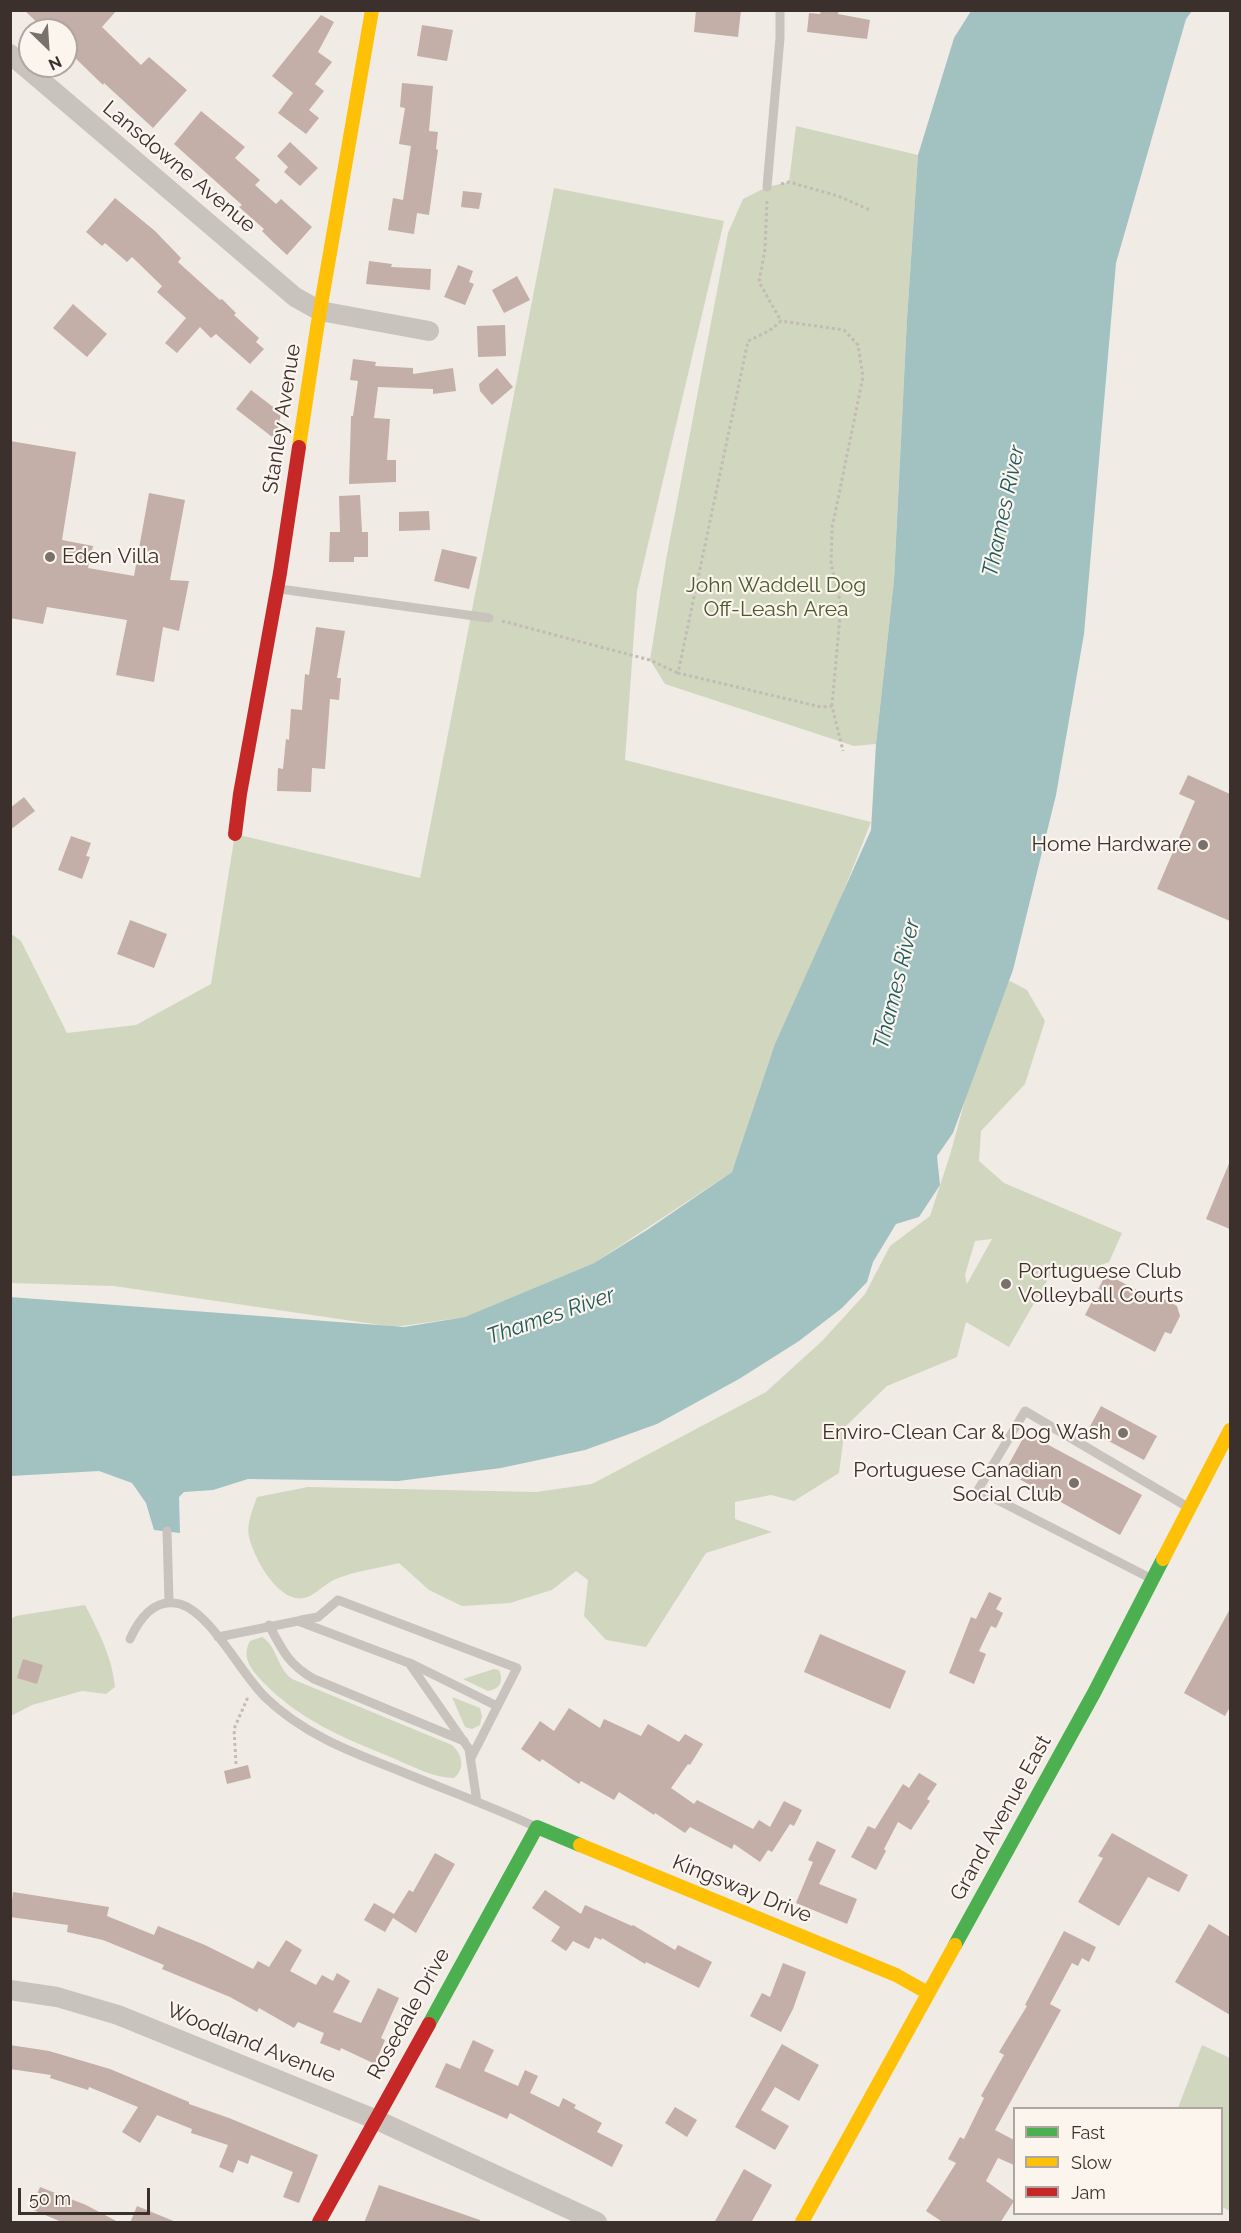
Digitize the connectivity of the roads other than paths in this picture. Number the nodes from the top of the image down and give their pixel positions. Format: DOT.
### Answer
graph roads {
  1 [pos="372,10"];
  2 [pos="780,10"];
  3 [pos="10,54"];
  4 [pos="767,187"];
  5 [pos="320,311"];
  6 [pos="429,331"];
  7 [pos="277,588"];
  8 [pos="489,618"];
  9 [pos="235,834"];
  10 [pos="1230,1430"];
  11 [pos="1189,1507"];
  12 [pos="167,1531"];
  13 [pos="1152,1579"];
  14 [pos="169,1602"];
  15 [pos="298,1621"];
  16 [pos="269,1625"];
  17 [pos="218,1637"];
  18 [pos="130,1639"];
  19 [pos="410,1663"];
  20 [pos="497,1706"];
  21 [pos="464,1741"];
  22 [pos="471,1759"];
  23 [pos="477,1802"];
  24 [pos="537,1827"];
  25 [pos="10,1990"];
  26 [pos="928,1993"];
  27 [pos="377,2120"];
  28 [pos="319,2223"];
  29 [pos="597,2223"];
  30 [pos="802,2223"];
  1 -- 5 [label="street, Stanley Avenue"];
  2 -- 4 [label="lane"];
  3 -- 5 [label="street, Lansdowne Avenue"];
  5 -- 6 [label="street, Lansdowne Avenue"];
  5 -- 7 [label="street, Stanley Avenue"];
  7 -- 8 [label="lane"];
  7 -- 9 [label="street, Stanley Avenue"];
  10 -- 11 [label="street, Grand Avenue East"];
  11 -- 13 [label="street, Grand Avenue East"];
  11 -- 13 [label="lane"];
  12 -- 14 [label="lane"];
  13 -- 26 [label="street, Grand Avenue East"];
  14 -- 17 [label="lane"];
  14 -- 18 [label="lane"];
  15 -- 16 [label="lane"];
  15 -- 19 [label="lane"];
  15 -- 20 [label="lane"];
  16 -- 17 [label="lane"];
  16 -- 21 [label="lane"];
  17 -- 23 [label="lane"];
  19 -- 20 [label="lane"];
  19 -- 21 [label="lane"];
  20 -- 22 [label="lane"];
  21 -- 22 [label="lane"];
  22 -- 23 [label="lane"];
  23 -- 24 [label="lane"];
  24 -- 26 [label="street, Kingsway Drive"];
  24 -- 27 [label="street, Rosedale Drive"];
  25 -- 27 [label="street, Woodland Avenue"];
  26 -- 30 [label="street, Grand Avenue East"];
  27 -- 28 [label="street, Rosedale Drive"];
  27 -- 29 [label="street, Woodland Avenue"];
}
